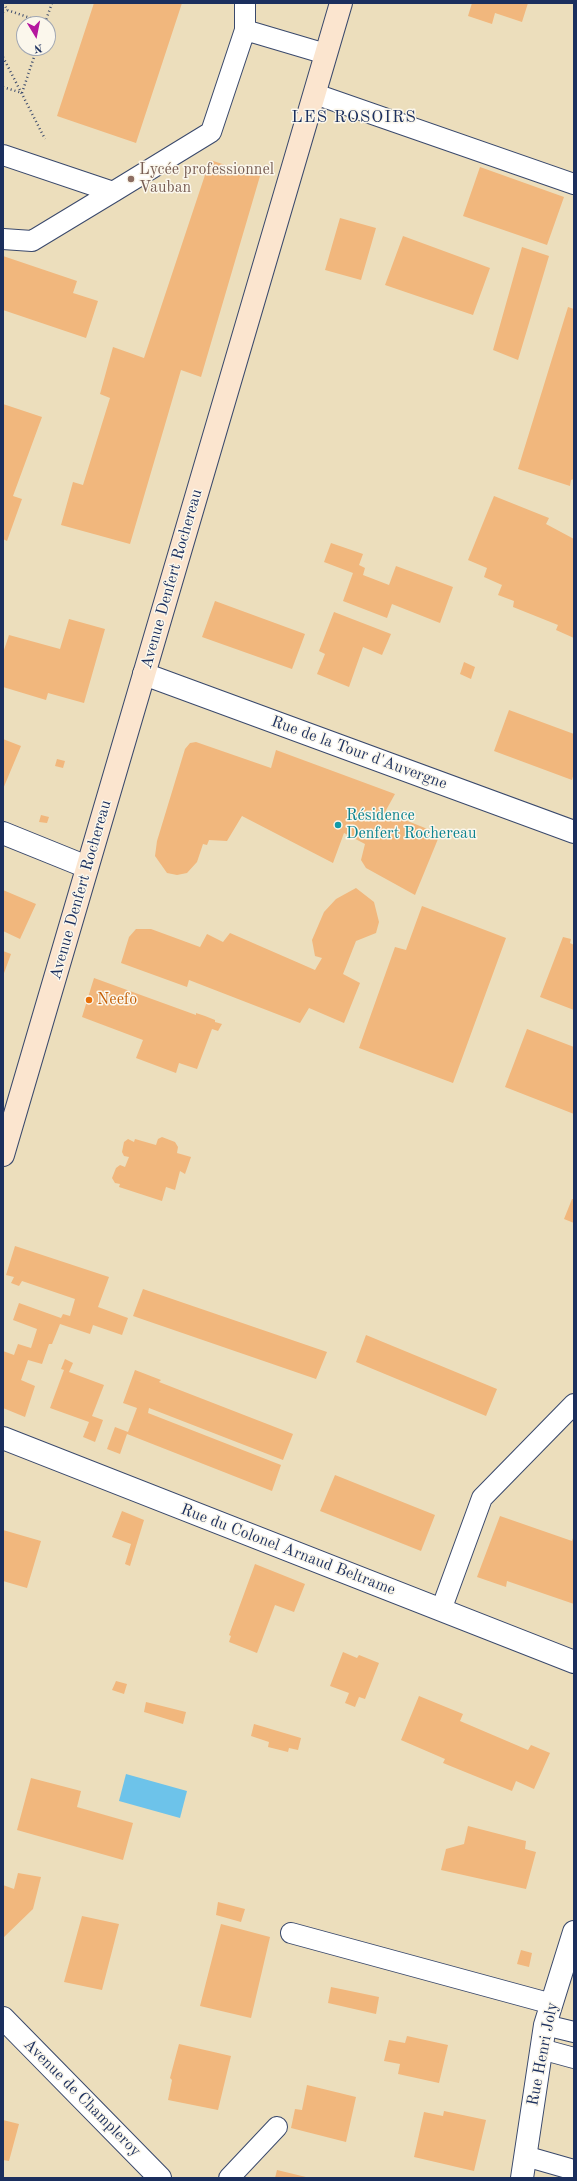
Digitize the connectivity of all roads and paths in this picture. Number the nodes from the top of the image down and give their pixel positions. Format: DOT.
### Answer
graph roads {
  1 [pos="4,3"];
  2 [pos="52,3"];
  3 [pos="245,3"];
  4 [pos="341,3"];
  5 [pos="7,10"];
  6 [pos="3,12"];
  7 [pos="23,16"];
  8 [pos="48,16"];
  9 [pos="245,30"];
  10 [pos="326,54"];
  11 [pos="34,56"];
  12 [pos="3,57"];
  13 [pos="3,87"];
  14 [pos="22,93"];
  15 [pos="315,94"];
  16 [pos="3,155"];
  17 [pos="64,175"];
  18 [pos="574,184"];
  19 [pos="113,192"];
  20 [pos="3,239"];
  21 [pos="144,674"];
  22 [pos="574,832"];
  23 [pos="3,833"];
  24 [pos="87,867"];
  25 [pos="3,1155"];
  26 [pos="574,1404"];
  27 [pos="3,1438"];
  28 [pos="441,1610"];
  29 [pos="574,1662"];
  30 [pos="574,1932"];
  31 [pos="292,1933"];
  32 [pos="552,2004"];
  33 [pos="3,2018"];
  34 [pos="545,2025"];
  35 [pos="574,2032"];
  36 [pos="541,2049"];
  37 [pos="574,2058"];
  38 [pos="277,2127"];
  39 [pos="525,2156"];
  40 [pos="574,2170"];
  41 [pos="160,2178"];
  42 [pos="229,2178"];
  43 [pos="522,2178"];
  1 -- 5 [label="path"];
  2 -- 8 [label="path"];
  3 -- 9 [label="lane"];
  4 -- 10 [label="street, Avenue Denfert Rochereau"];
  5 -- 6 [label="path"];
  5 -- 7 [label="path"];
  9 -- 10 [label="lane"];
  9 -- 19 [label="lane"];
  10 -- 15 [label="street, Avenue Denfert Rochereau"];
  11 -- 14 [label="path"];
  12 -- 14 [label="path"];
  13 -- 14 [label="path"];
  14 -- 17 [label="path"];
  15 -- 18 [label="lane"];
  15 -- 21 [label="street, Avenue Denfert Rochereau"];
  16 -- 17 [label="lane"];
  17 -- 19 [label="lane"];
  19 -- 20 [label="lane"];
  21 -- 22 [label="street, Rue de la Tour d'Auvergne"];
  21 -- 24 [label="street, Avenue Denfert Rochereau"];
  23 -- 24 [label="street"];
  24 -- 25 [label="street, Avenue Denfert Rochereau"];
  26 -- 28 [label="lane"];
  27 -- 28 [label="street, Rue du Colonel Arnaud Beltrame"];
  28 -- 29 [label="street, Rue du Colonel Arnaud Beltrame"];
  30 -- 32 [label="street, Rue Henri Joly"];
  31 -- 32 [label="lane"];
  32 -- 34 [label="street, Rue Henri Joly"];
  33 -- 41 [label="street, Avenue de Champleroy"];
  34 -- 35 [label="lane"];
  34 -- 36 [label="street, Rue Henri Joly"];
  36 -- 37 [label="lane"];
  36 -- 39 [label="street, Rue Henri Joly"];
  38 -- 42 [label="lane"];
  39 -- 40 [label="lane"];
  39 -- 43 [label="street, Rue Henri Joly"];
}
